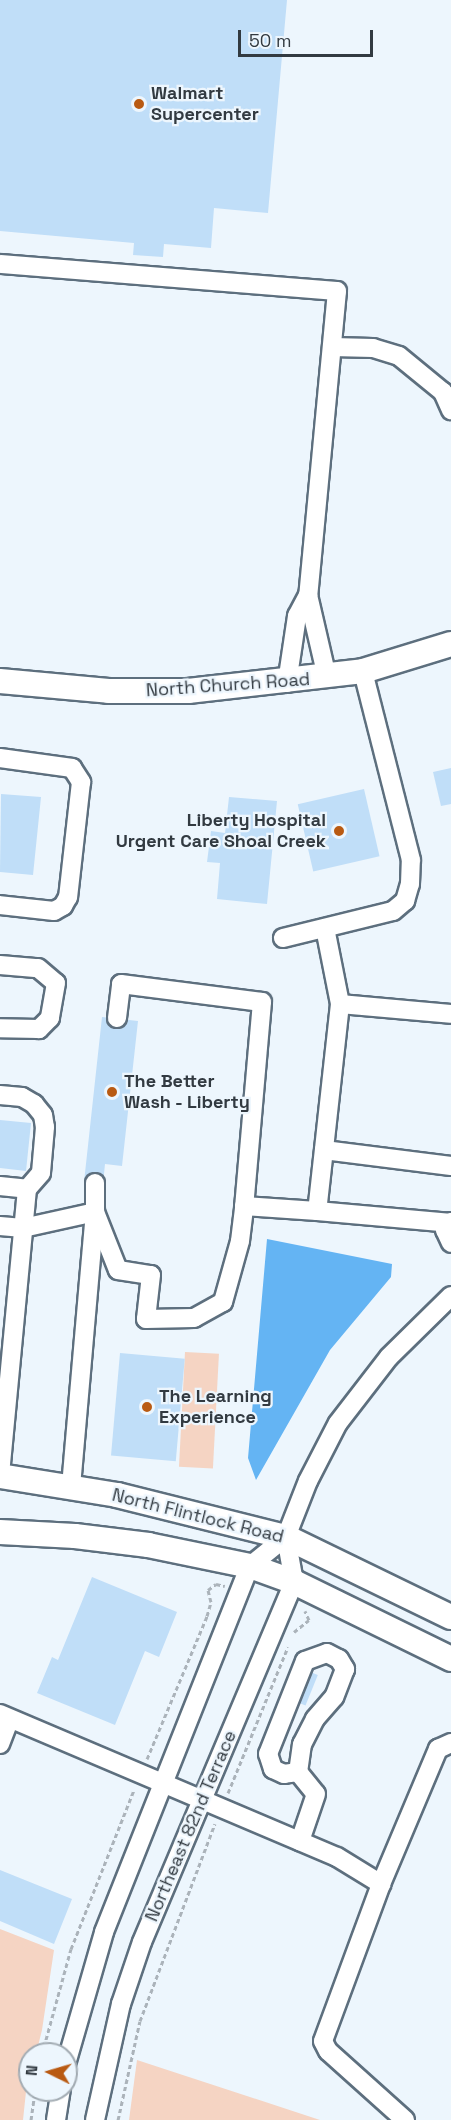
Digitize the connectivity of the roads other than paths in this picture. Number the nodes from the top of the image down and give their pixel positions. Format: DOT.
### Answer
graph roads {
  1 [pos="0,264"];
  2 [pos="332,347"];
  3 [pos="451,410"];
  4 [pos="308,595"];
  5 [pos="451,644"];
  6 [pos="363,671"];
  7 [pos="327,677"];
  8 [pos="0,681"];
  9 [pos="286,683"];
  10 [pos="0,758"];
  11 [pos="0,905"];
  12 [pos="325,928"];
  13 [pos="283,938"];
  14 [pos="0,965"];
  15 [pos="340,1004"];
  16 [pos="451,1014"];
  17 [pos="117,1018"];
  18 [pos="0,1028"];
  19 [pos="0,1095"];
  20 [pos="324,1150"];
  21 [pos="451,1166"];
  22 [pos="95,1184"];
  23 [pos="0,1186"];
  24 [pos="27,1188"];
  25 [pos="244,1206"];
  26 [pos="317,1211"];
  27 [pos="95,1212"];
  28 [pos="451,1222"];
  29 [pos="0,1226"];
  30 [pos="23,1228"];
  31 [pos="451,1243"];
  32 [pos="9,1283"];
  33 [pos="451,1296"];
  34 [pos="2,1431"];
  35 [pos="0,1474"];
  36 [pos="71,1488"];
  37 [pos="0,1532"];
  38 [pos="286,1537"];
  39 [pos="250,1566"];
  40 [pos="289,1592"];
  41 [pos="451,1617"];
  42 [pos="451,1659"];
  43 [pos="5,1717"];
  44 [pos="451,1743"];
  45 [pos="0,1744"];
  46 [pos="298,1772"];
  47 [pos="165,1782"];
  48 [pos="201,1799"];
  49 [pos="300,1841"];
  50 [pos="381,1884"];
  51 [pos="72,2042"];
  52 [pos="59,2102"];
  53 [pos="56,2120"];
  54 [pos="95,2120"];
  55 [pos="405,2120"];
  1 -- 2 [label="street"];
  2 -- 3 [label="street"];
  2 -- 4 [label="street"];
  4 -- 7 [label="street"];
  4 -- 9 [label="street"];
  5 -- 6 [label="main road, North Church Road"];
  6 -- 7 [label="main road, North Church Road"];
  6 -- 12 [label="street"];
  7 -- 9 [label="main road, North Church Road"];
  8 -- 9 [label="main road, North Church Road"];
  10 -- 11 [label="street"];
  12 -- 13 [label="street"];
  12 -- 15 [label="street"];
  14 -- 18 [label="street"];
  15 -- 16 [label="street"];
  15 -- 20 [label="street"];
  17 -- 25 [label="street"];
  19 -- 24 [label="street"];
  20 -- 21 [label="street"];
  20 -- 26 [label="street"];
  22 -- 27 [label="street"];
  23 -- 24 [label="street"];
  24 -- 30 [label="street"];
  25 -- 26 [label="street"];
  25 -- 27 [label="street"];
  26 -- 28 [label="street"];
  27 -- 30 [label="street"];
  27 -- 36 [label="street"];
  28 -- 31 [label="street"];
  29 -- 30 [label="street"];
  30 -- 32 [label="street"];
  32 -- 34 [label="street"];
  33 -- 38 [label="street"];
  34 -- 35 [label="street"];
  35 -- 36 [label="main road, North Flintlock Road"];
  36 -- 38 [label="main road, North Flintlock Road"];
  37 -- 39 [label="main road, North Flintlock Road"];
  38 -- 39 [label="street"];
  38 -- 40 [label="street"];
  38 -- 41 [label="main road, North Flintlock Road"];
  39 -- 40 [label="main road, North Flintlock Road"];
  39 -- 47 [label="street"];
  40 -- 42 [label="main road, North Flintlock Road"];
  40 -- 48 [label="street, Northeast 82nd Terrace"];
  43 -- 45 [label="street"];
  43 -- 47 [label="street"];
  44 -- 50 [label="street"];
  46 -- 46 [label="street"];
  46 -- 49 [label="street"];
  47 -- 48 [label="street"];
  47 -- 51 [label="street"];
  48 -- 49 [label="street"];
  48 -- 54 [label="street, Northeast 82nd Terrace"];
  49 -- 50 [label="street"];
  50 -- 55 [label="street"];
  52 -- 53 [label="street"];
}
